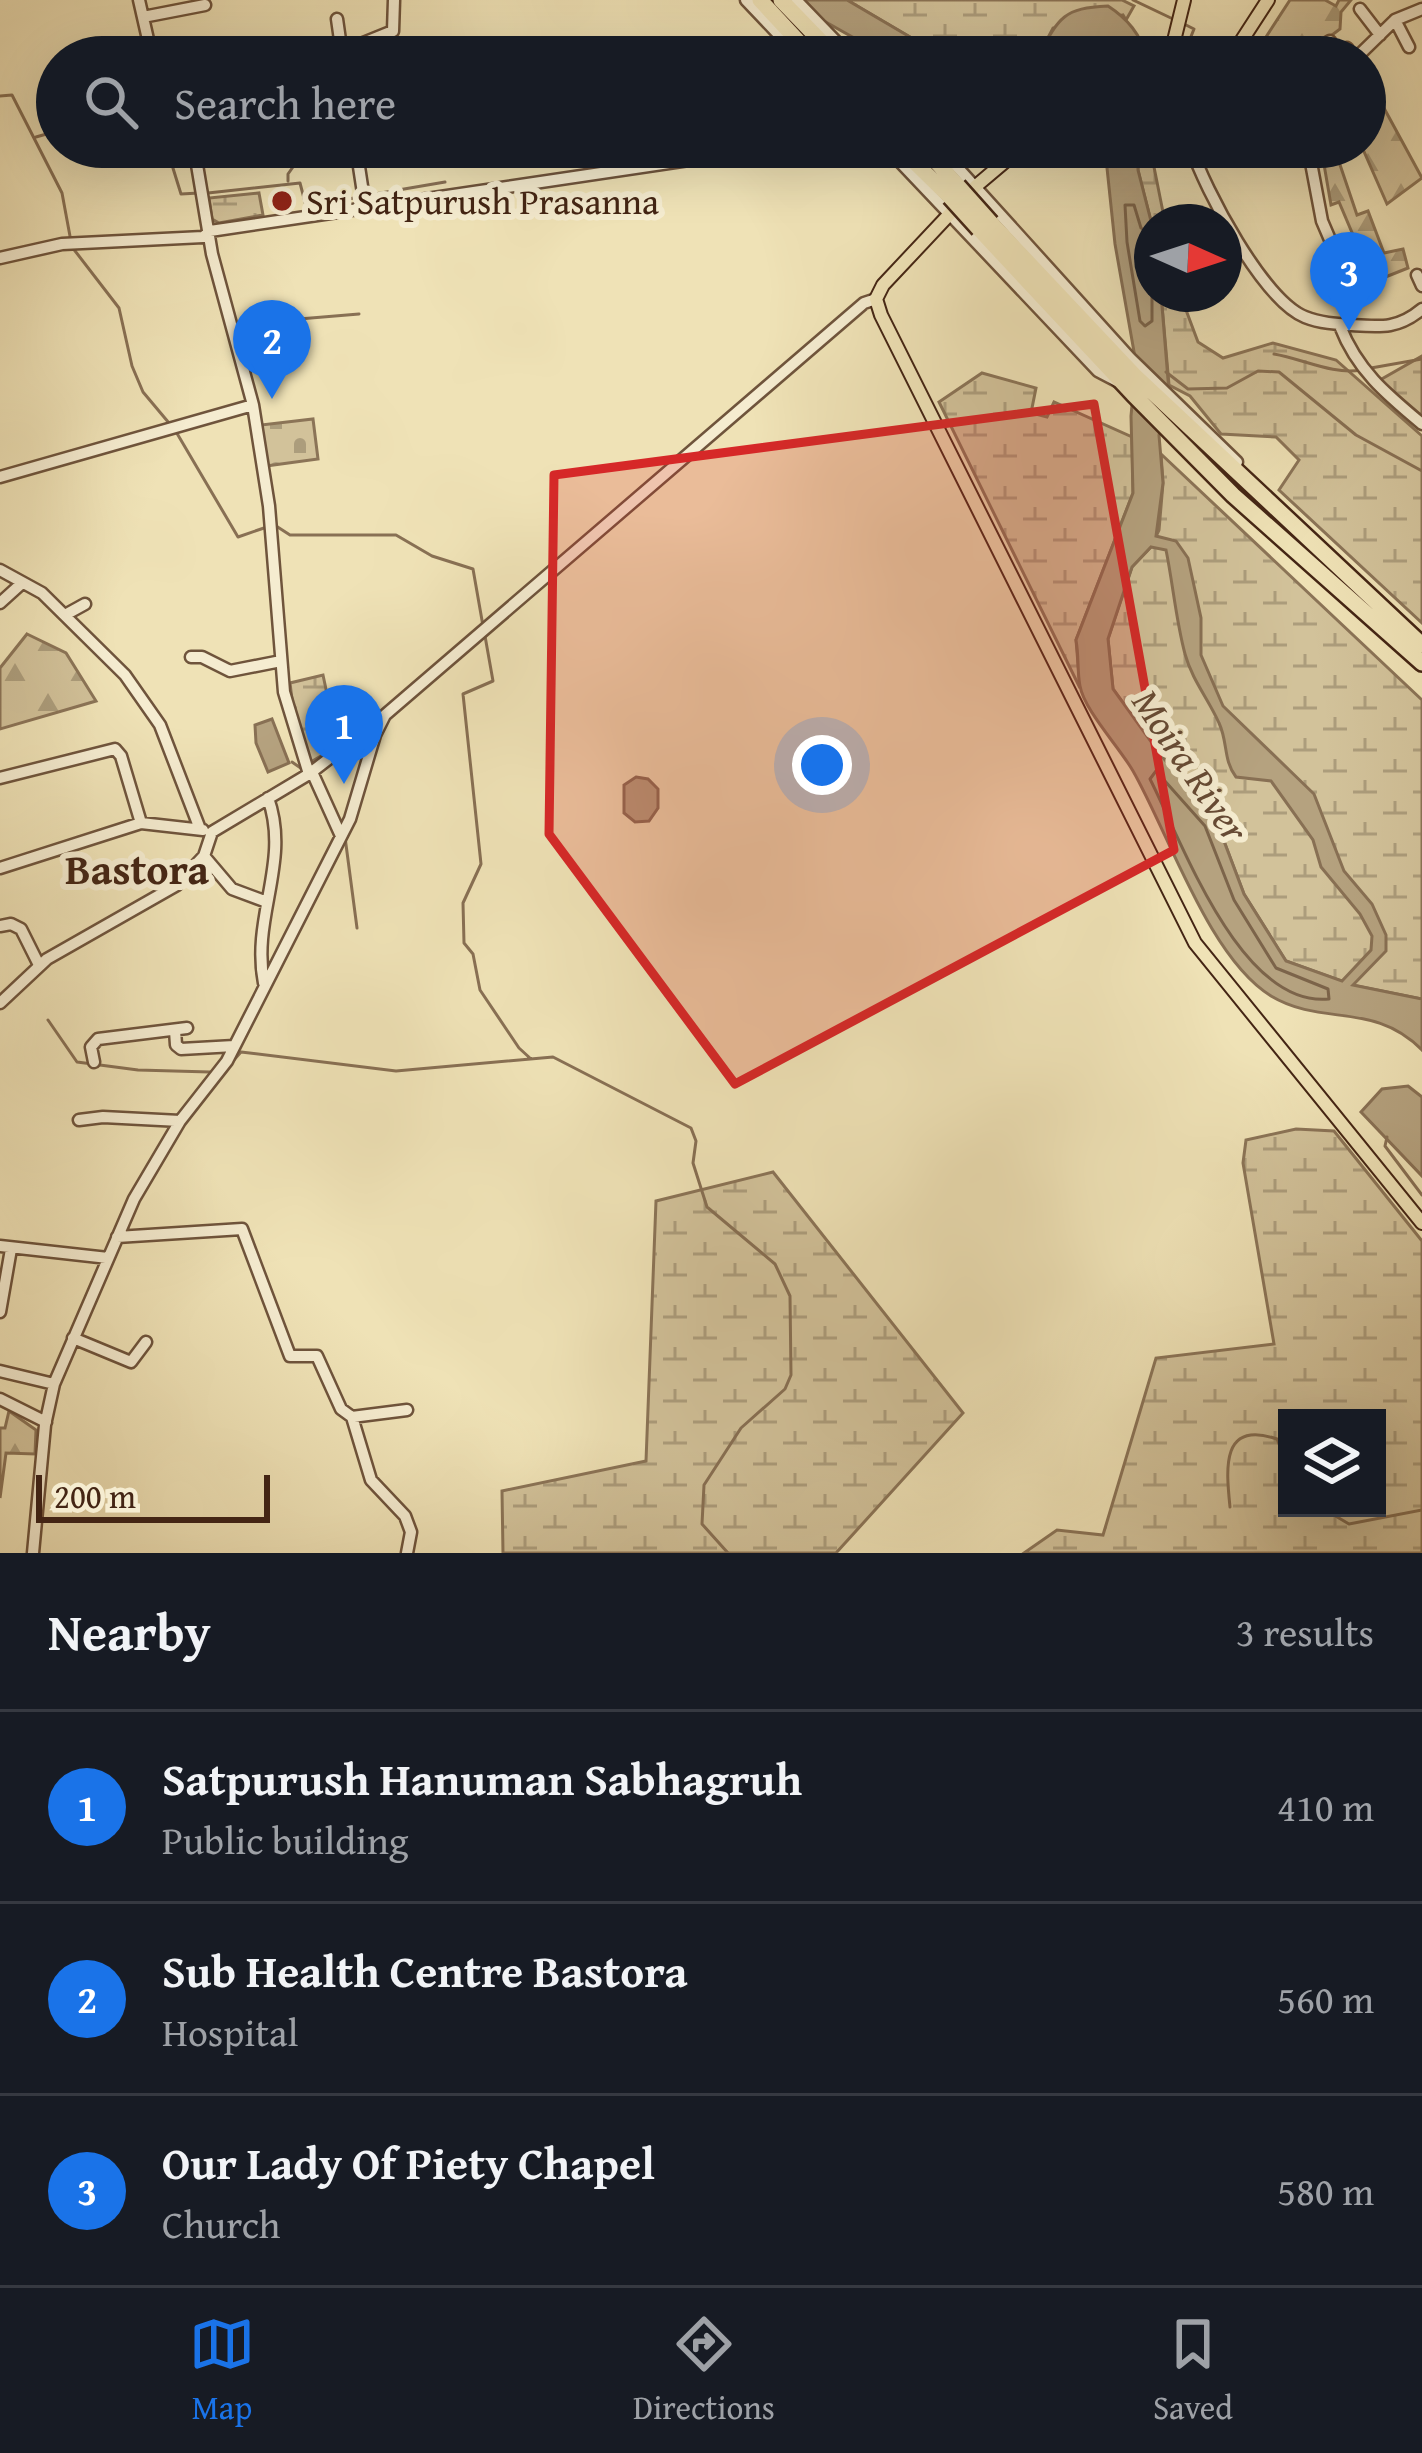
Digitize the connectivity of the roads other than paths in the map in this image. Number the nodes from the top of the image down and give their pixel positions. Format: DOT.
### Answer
graph roads {
  1 [pos="139,0"];
  2 [pos="394,0"];
  3 [pos="746,0"];
  4 [pos="760,0"];
  5 [pos="781,0"];
  6 [pos="796,0"];
  7 [pos="1184,0"];
  8 [pos="1268,0"];
  9 [pos="205,5"];
  10 [pos="1422,9"];
  11 [pos="1360,10"];
  12 [pos="142,16"];
  13 [pos="337,20"];
  14 [pos="1395,20"];
  15 [pos="1380,35"];
  16 [pos="147,36"];
  17 [pos="339,36"];
  18 [pos="383,36"];
  19 [pos="780,36"];
  20 [pos="793,36"];
  21 [pos="816,36"];
  22 [pos="831,36"];
  23 [pos="1175,36"];
  24 [pos="1245,36"];
  25 [pos="1408,47"];
  26 [pos="198,168"];
  27 [pos="359,168"];
  28 [pos="630,168"];
  29 [pos="906,168"];
  30 [pos="925,168"];
  31 [pos="938,168"];
  32 [pos="958,168"];
  33 [pos="997,168"];
  34 [pos="1198,168"];
  35 [pos="1312,168"];
  36 [pos="976,186"];
  37 [pos="954,191"];
  38 [pos="365,206"];
  39 [pos="951,215"];
  40 [pos="210,231"];
  41 [pos="1331,242"];
  42 [pos="0,258"];
  43 [pos="876,299"];
  44 [pos="1422,309"];
  45 [pos="1340,326"];
  46 [pos="1130,378"];
  47 [pos="253,406"];
  48 [pos="1422,424"];
  49 [pos="1186,427"];
  50 [pos="0,477"];
  51 [pos="0,570"];
  52 [pos="21,584"];
  53 [pos="0,603"];
  54 [pos="86,604"];
  55 [pos="65,615"];
  56 [pos="1422,641"];
  57 [pos="191,657"];
  58 [pos="281,661"];
  59 [pos="1422,663"];
  60 [pos="386,715"];
  61 [pos="309,772"];
  62 [pos="0,778"];
  63 [pos="268,798"];
  64 [pos="141,823"];
  65 [pos="206,831"];
  66 [pos="342,832"];
  67 [pos="204,856"];
  68 [pos="0,867"];
  69 [pos="267,902"];
  70 [pos="0,926"];
  71 [pos="40,965"];
  72 [pos="264,984"];
  73 [pos="0,1003"];
  74 [pos="234,1046"];
  75 [pos="94,1062"];
  76 [pos="79,1120"];
  77 [pos="180,1121"];
  78 [pos="1422,1222"];
  79 [pos="117,1238"];
  80 [pos="6,1248"];
  81 [pos="108,1258"];
  82 [pos="0,1312"];
  83 [pos="73,1338"];
  84 [pos="146,1342"];
  85 [pos="0,1371"];
  86 [pos="53,1384"];
  87 [pos="0,1399"];
  88 [pos="407,1409"];
  89 [pos="352,1418"];
  90 [pos="46,1422"];
  91 [pos="33,1553"];
  92 [pos="407,1553"];
  1 -- 12 [label="street"];
  2 -- 18 [label="street"];
  3 -- 19 [label="street"];
  4 -- 20 [label="highway"];
  5 -- 21 [label="highway"];
  6 -- 22 [label="street"];
  7 -- 23 [label="main road"];
  8 -- 24 [label="main road"];
  9 -- 12 [label="street"];
  10 -- 14 [label="street"];
  11 -- 15 [label="street"];
  12 -- 16 [label="street"];
  13 -- 17 [label="street"];
  14 -- 15 [label="street"];
  14 -- 25 [label="street"];
  26 -- 40 [label="street"];
  27 -- 38 [label="street"];
  28 -- 38 [label="street"];
  29 -- 39 [label="street"];
  30 -- 37 [label="highway"];
  31 -- 37 [label="highway"];
  32 -- 36 [label="street"];
  33 -- 36 [label="main road"];
  34 -- 45 [label="street"];
  35 -- 41 [label="street"];
  36 -- 39 [label="main road"];
  36 -- 46 [label="street"];
  37 -- 46 [label="highway, bridge"];
  38 -- 40 [label="street"];
  39 -- 43 [label="main road"];
  39 -- 46 [label="street"];
  40 -- 42 [label="street"];
  40 -- 47 [label="street"];
  43 -- 60 [label="street"];
  43 -- 78 [label="main road"];
  44 -- 45 [label="street"];
  45 -- 48 [label="street"];
  46 -- 49 [label="highway"];
  47 -- 50 [label="street"];
  47 -- 58 [label="street"];
  49 -- 56 [label="highway"];
  49 -- 59 [label="highway"];
  51 -- 52 [label="street"];
  52 -- 53 [label="street"];
  52 -- 55 [label="street"];
  54 -- 55 [label="street"];
  55 -- 65 [label="street"];
  57 -- 58 [label="street"];
  58 -- 61 [label="street"];
  60 -- 61 [label="street"];
  60 -- 66 [label="street"];
  61 -- 63 [label="street"];
  61 -- 66 [label="street"];
  62 -- 64 [label="street"];
  63 -- 65 [label="street"];
  63 -- 69 [label="street"];
  64 -- 65 [label="street"];
  64 -- 68 [label="street"];
  65 -- 67 [label="street"];
  66 -- 72 [label="street"];
  67 -- 69 [label="street"];
  67 -- 71 [label="street"];
  69 -- 72 [label="street"];
  70 -- 71 [label="street"];
  71 -- 73 [label="street"];
  72 -- 74 [label="street"];
  74 -- 75 [label="street"];
  74 -- 77 [label="street"];
  76 -- 77 [label="street"];
  77 -- 79 [label="street"];
  79 -- 81 [label="street"];
  79 -- 89 [label="street"];
  80 -- 81 [label="street"];
  80 -- 82 [label="street"];
  81 -- 83 [label="street"];
  83 -- 84 [label="street"];
  83 -- 86 [label="street"];
  85 -- 86 [label="street"];
  86 -- 90 [label="street"];
  87 -- 90 [label="street"];
  88 -- 89 [label="street"];
  89 -- 92 [label="street"];
  90 -- 91 [label="street"];
}
